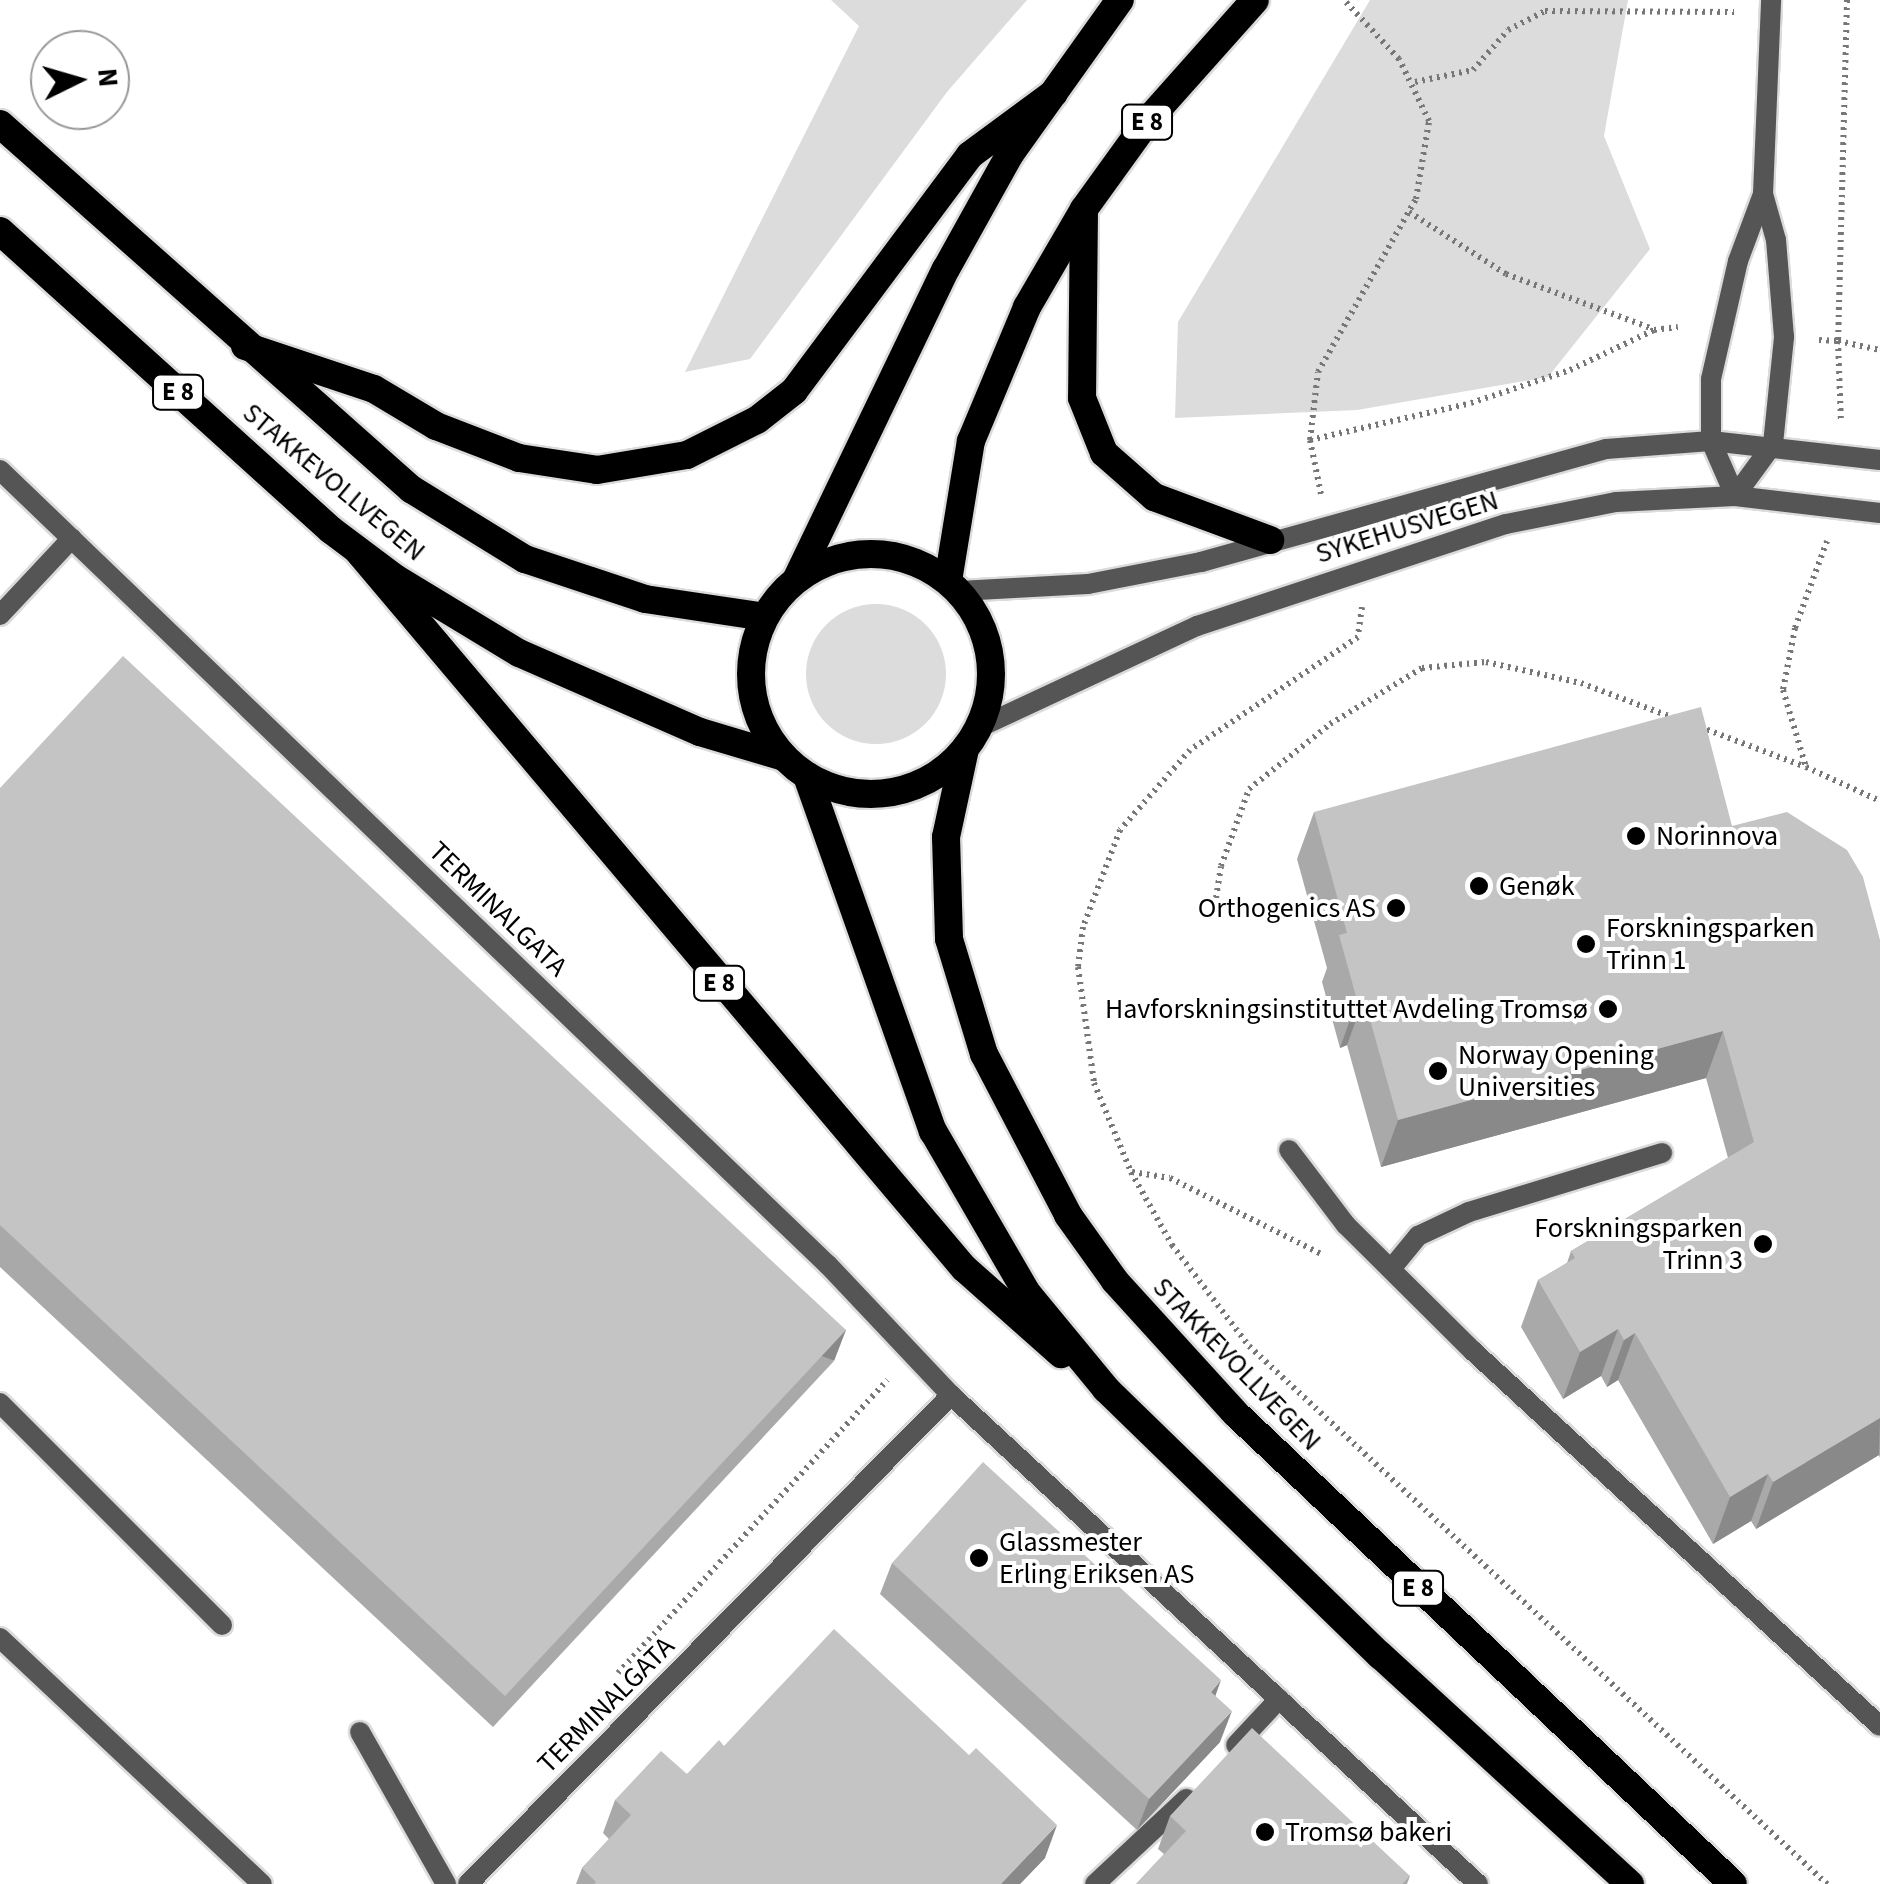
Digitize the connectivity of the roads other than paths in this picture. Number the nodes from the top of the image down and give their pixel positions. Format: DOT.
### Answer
graph roads {
  1 [pos="1120,0"];
  2 [pos="1255,0"];
  3 [pos="1771,6"];
  4 [pos="1054,93"];
  5 [pos="0,124"];
  6 [pos="1763,194"];
  7 [pos="1084,210"];
  8 [pos="0,230"];
  9 [pos="245,346"];
  10 [pos="1711,441"];
  11 [pos="1772,444"];
  12 [pos="1880,460"];
  13 [pos="0,470"];
  14 [pos="1735,496"];
  15 [pos="1880,513"];
  16 [pos="72,538"];
  17 [pos="1270,540"];
  18 [pos="358,551"];
  19 [pos="797,578"];
  20 [pos="954,586"];
  21 [pos="0,616"];
  22 [pos="765,617"];
  23 [pos="972,739"];
  24 [pos="784,758"];
  25 [pos="807,776"];
  26 [pos="1289,1150"];
  27 [pos="1662,1153"];
  28 [pos="1390,1269"];
  29 [pos="1106,1389"];
  30 [pos="951,1395"];
  31 [pos="0,1403"];
  32 [pos="222,1625"];
  33 [pos="0,1638"];
  34 [pos="1280,1699"];
  35 [pos="1880,1726"];
  36 [pos="360,1732"];
  37 [pos="262,1884"];
  38 [pos="446,1884"];
  39 [pos="468,1884"];
  40 [pos="1095,1884"];
  41 [pos="1478,1884"];
  42 [pos="1630,1884"];
  43 [pos="1733,1884"];
  1 -- 4 [label="highway, E 8"];
  2 -- 7 [label="highway, E 8"];
  3 -- 6 [label="street"];
  4 -- 9 [label="highway, E 8"];
  4 -- 19 [label="highway, E 8"];
  5 -- 9 [label="highway, STAKKEVOLLVEGEN / E 8"];
  6 -- 10 [label="street"];
  6 -- 11 [label="street"];
  7 -- 17 [label="highway"];
  7 -- 20 [label="highway, E 8"];
  8 -- 18 [label="highway, STAKKEVOLLVEGEN / E 8"];
  9 -- 22 [label="highway, STAKKEVOLLVEGEN / E 8"];
  10 -- 11 [label="street, SYKEHUSVEGEN"];
  10 -- 14 [label="street"];
  10 -- 17 [label="street, SYKEHUSVEGEN"];
  11 -- 12 [label="street, SYKEHUSVEGEN"];
  11 -- 14 [label="street"];
  13 -- 16 [label="street, TERMINALGATA"];
  14 -- 15 [label="street, SYKEHUSVEGEN"];
  14 -- 23 [label="street, SYKEHUSVEGEN"];
  16 -- 21 [label="street"];
  16 -- 30 [label="street, TERMINALGATA"];
  17 -- 20 [label="street, SYKEHUSVEGEN"];
  18 -- 24 [label="highway, STAKKEVOLLVEGEN / E 8"];
  18 -- 29 [label="highway, E 8"];
  19 -- 20 [label="highway, E 8"];
  19 -- 22 [label="highway, E 8"];
  20 -- 23 [label="highway, E 8"];
  22 -- 24 [label="highway, E 8"];
  23 -- 25 [label="highway, E 8"];
  23 -- 43 [label="highway, STAKKEVOLLVEGEN / E 8"];
  24 -- 25 [label="highway, E 8"];
  25 -- 29 [label="highway, E 8"];
  26 -- 28 [label="street"];
  27 -- 28 [label="street"];
  28 -- 35 [label="street"];
  29 -- 42 [label="highway, E 8"];
  30 -- 34 [label="street, TERMINALGATA"];
  30 -- 39 [label="street, TERMINALGATA"];
  31 -- 32 [label="street"];
  33 -- 37 [label="street"];
  34 -- 40 [label="street"];
  34 -- 41 [label="street, TERMINALGATA"];
  36 -- 38 [label="street"];
}
